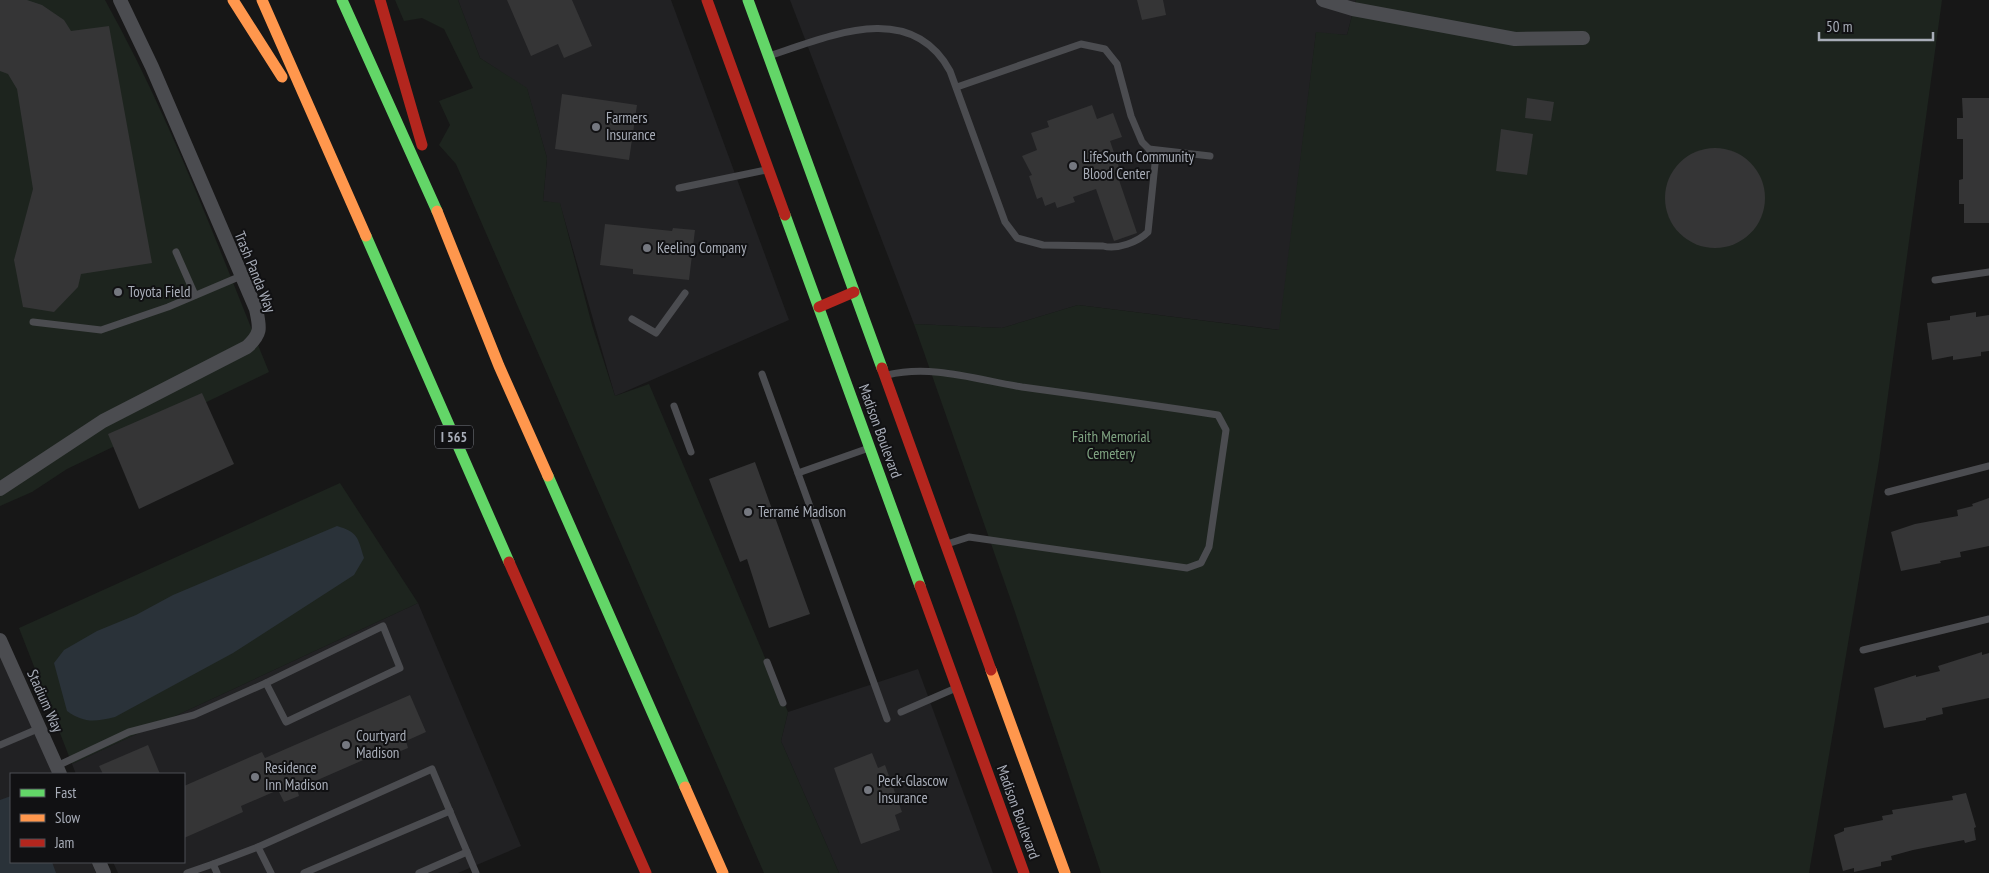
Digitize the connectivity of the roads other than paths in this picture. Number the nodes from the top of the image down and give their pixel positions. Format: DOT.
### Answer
graph roads {
  1 [pos="120,0"];
  2 [pos="233,0"];
  3 [pos="262,0"];
  4 [pos="342,0"];
  5 [pos="380,0"];
  6 [pos="707,0"];
  7 [pos="748,0"];
  8 [pos="1323,0"];
  9 [pos="1582,38"];
  10 [pos="769,57"];
  11 [pos="957,87"];
  12 [pos="328,149"];
  13 [pos="1149,149"];
  14 [pos="1210,156"];
  15 [pos="768,169"];
  16 [pos="679,188"];
  17 [pos="450,240"];
  18 [pos="176,252"];
  19 [pos="1989,272"];
  20 [pos="241,276"];
  21 [pos="1935,280"];
  22 [pos="854,292"];
  23 [pos="685,293"];
  24 [pos="195,295"];
  25 [pos="818,307"];
  26 [pos="632,319"];
  27 [pos="33,322"];
  28 [pos="762,374"];
  29 [pos="884,375"];
  30 [pos="674,406"];
  31 [pos="870,448"];
  32 [pos="691,452"];
  33 [pos="1989,466"];
  34 [pos="798,473"];
  35 [pos="0,489"];
  36 [pos="1888,492"];
  37 [pos="946,545"];
  38 [pos="1989,619"];
  39 [pos="0,640"];
  40 [pos="1863,650"];
  41 [pos="767,662"];
  42 [pos="266,683"];
  43 [pos="956,688"];
  44 [pos="783,703"];
  45 [pos="901,712"];
  46 [pos="887,719"];
  47 [pos="40,728"];
  48 [pos="0,745"];
  49 [pos="58,770"];
  50 [pos="450,811"];
  51 [pos="258,847"];
  52 [pos="467,852"];
  53 [pos="213,864"];
  54 [pos="187,873"];
  55 [pos="217,873"];
  56 [pos="271,873"];
  57 [pos="304,873"];
  58 [pos="419,873"];
  59 [pos="476,873"];
  60 [pos="646,873"];
  61 [pos="723,873"];
  62 [pos="1024,873"];
  63 [pos="1065,873"];
  1 -- 20 [label="street, Trash Panda Way"];
  2 -- 12 [label="main road"];
  3 -- 12 [label="main road, I 565"];
  4 -- 17 [label="main road"];
  5 -- 17 [label="main road"];
  6 -- 15 [label="main road, Madison Boulevard"];
  7 -- 10 [label="main road, Madison Boulevard"];
  8 -- 9 [label="street"];
  10 -- 11 [label="lane"];
  10 -- 22 [label="main road, Madison Boulevard"];
  11 -- 13 [label="lane"];
  11 -- 13 [label="lane"];
  12 -- 60 [label="main road, I 565"];
  13 -- 14 [label="lane"];
  15 -- 16 [label="lane"];
  15 -- 25 [label="main road, Madison Boulevard"];
  17 -- 61 [label="main road"];
  18 -- 24 [label="lane"];
  19 -- 21 [label="lane"];
  20 -- 24 [label="lane"];
  20 -- 35 [label="street, Trash Panda Way"];
  22 -- 25 [label="main road"];
  22 -- 29 [label="main road, Madison Boulevard"];
  23 -- 26 [label="lane"];
  24 -- 27 [label="lane"];
  25 -- 31 [label="main road, Madison Boulevard"];
  28 -- 34 [label="lane"];
  29 -- 37 [label="main road, Madison Boulevard"];
  29 -- 37 [label="lane"];
  30 -- 32 [label="lane"];
  31 -- 34 [label="lane"];
  31 -- 43 [label="main road, Madison Boulevard"];
  33 -- 36 [label="lane"];
  34 -- 46 [label="lane"];
  37 -- 63 [label="main road, Madison Boulevard"];
  38 -- 40 [label="lane"];
  39 -- 47 [label="street, Stadium Way"];
  41 -- 44 [label="lane"];
  42 -- 42 [label="lane"];
  42 -- 49 [label="lane"];
  43 -- 45 [label="lane"];
  43 -- 62 [label="main road, Madison Boulevard"];
  47 -- 48 [label="lane"];
  47 -- 49 [label="street, Stadium Way"];
  50 -- 51 [label="lane"];
  50 -- 52 [label="lane"];
  50 -- 57 [label="lane"];
  51 -- 53 [label="lane"];
  51 -- 56 [label="lane"];
  52 -- 58 [label="lane"];
  52 -- 59 [label="lane"];
  53 -- 54 [label="lane"];
  53 -- 55 [label="lane"];
}
